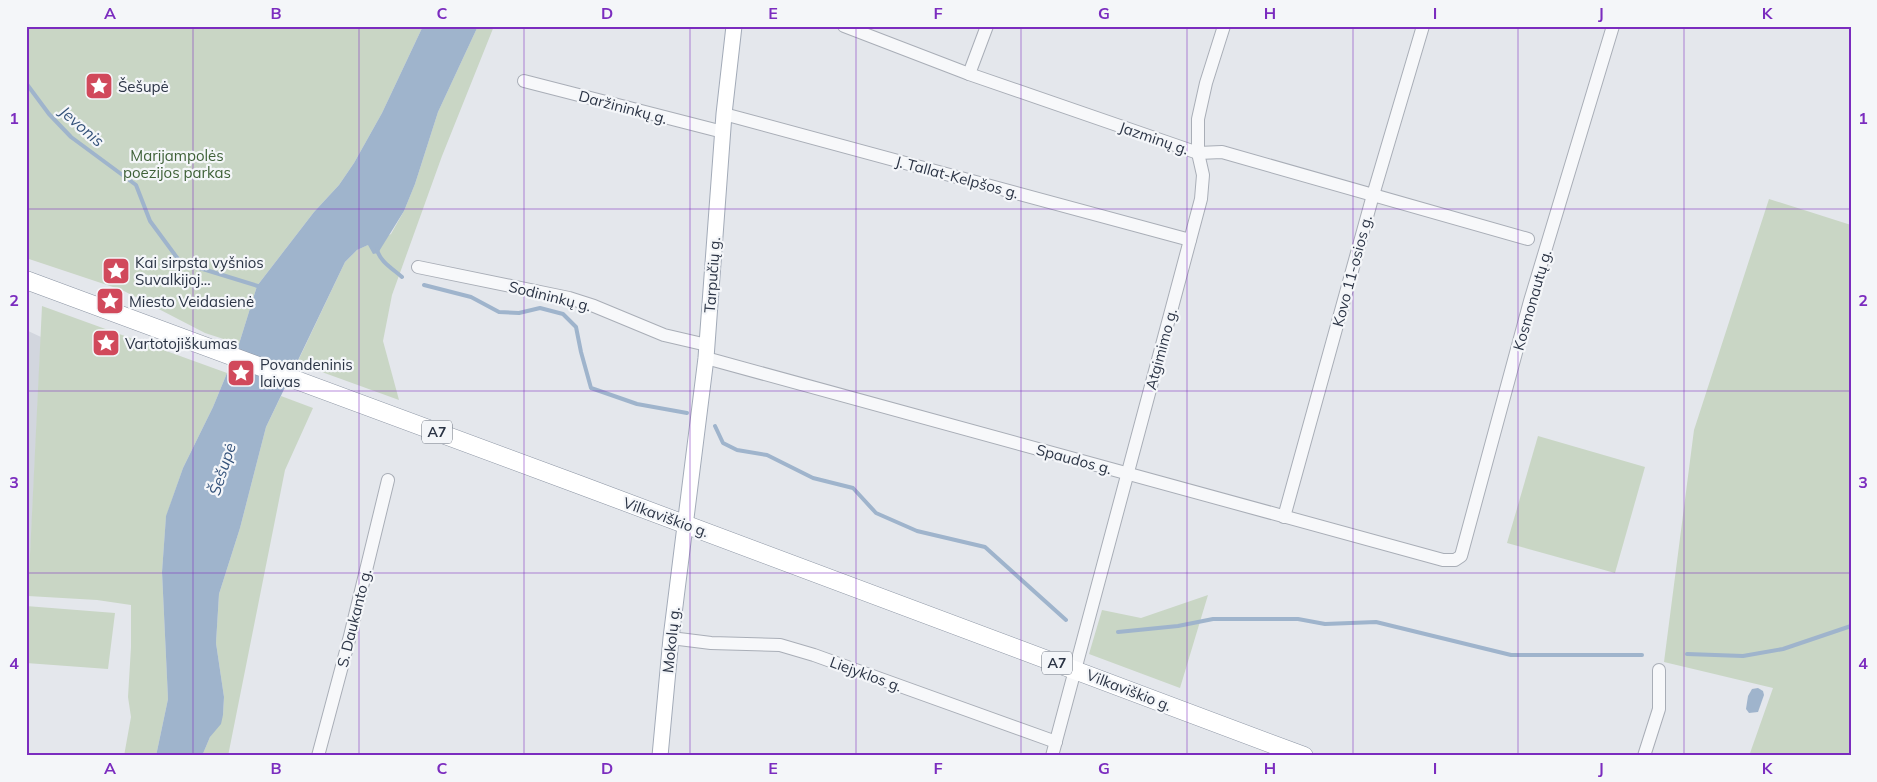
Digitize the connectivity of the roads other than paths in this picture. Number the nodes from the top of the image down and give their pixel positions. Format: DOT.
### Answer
graph roads {
  1 [pos="734,26"];
  2 [pos="844,26"];
  3 [pos="987,26"];
  4 [pos="1224,26"];
  5 [pos="1423,26"];
  6 [pos="1613,26"];
  7 [pos="969,74"];
  8 [pos="524,81"];
  9 [pos="724,114"];
  10 [pos="722,132"];
  11 [pos="1198,153"];
  12 [pos="1373,195"];
  13 [pos="1528,239"];
  14 [pos="1190,240"];
  15 [pos="418,267"];
  16 [pos="26,280"];
  17 [pos="706,351"];
  18 [pos="1128,474"];
  19 [pos="388,480"];
  20 [pos="1284,517"];
  21 [pos="685,524"];
  22 [pos="1443,560"];
  23 [pos="671,638"];
  24 [pos="1074,670"];
  25 [pos="1659,670"];
  26 [pos="1056,742"];
  27 [pos="318,756"];
  28 [pos="660,756"];
  29 [pos="1052,756"];
  30 [pos="1304,756"];
  31 [pos="1644,756"];
  1 -- 9 [label="main road, Tarpučių g."];
  2 -- 7 [label="street, Jazminų g."];
  3 -- 7 [label="street"];
  4 -- 11 [label="street, Atgimimo g."];
  5 -- 12 [label="street, Kovo 11-osios g."];
  6 -- 22 [label="street, Kosmonautų g."];
  7 -- 11 [label="street, Jazminų g."];
  8 -- 10 [label="street, Daržininkų g."];
  9 -- 10 [label="main road, Tarpučių g."];
  9 -- 14 [label="street, J. Tallat-Kelpšos g."];
  10 -- 17 [label="main road, Tarpučių g."];
  11 -- 12 [label="street, Jazminų g."];
  11 -- 14 [label="street, Atgimimo g."];
  12 -- 13 [label="street, Jazminų g."];
  12 -- 20 [label="street, Kovo 11-osios g."];
  14 -- 18 [label="street, Atgimimo g."];
  15 -- 17 [label="street, Sodininkų g."];
  16 -- 21 [label="highway, Vilkaviškio g. / A7"];
  17 -- 18 [label="street, Spaudos g."];
  17 -- 21 [label="main road, Tarpučių g."];
  18 -- 20 [label="street, Spaudos g."];
  18 -- 24 [label="street, Atgimimo g."];
  19 -- 27 [label="street, S. Daukanto g."];
  20 -- 22 [label="street, Spaudos g."];
  21 -- 23 [label="main road, Mokolų g."];
  21 -- 24 [label="highway, Vilkaviškio g. / A7"];
  23 -- 26 [label="street, Liejyklos g."];
  23 -- 28 [label="main road, Mokolų g."];
  24 -- 26 [label="street, Atgimimo g."];
  24 -- 30 [label="highway, Vilkaviškio g. / A7"];
  25 -- 31 [label="street"];
  26 -- 29 [label="street, Atgimimo g."];
}
